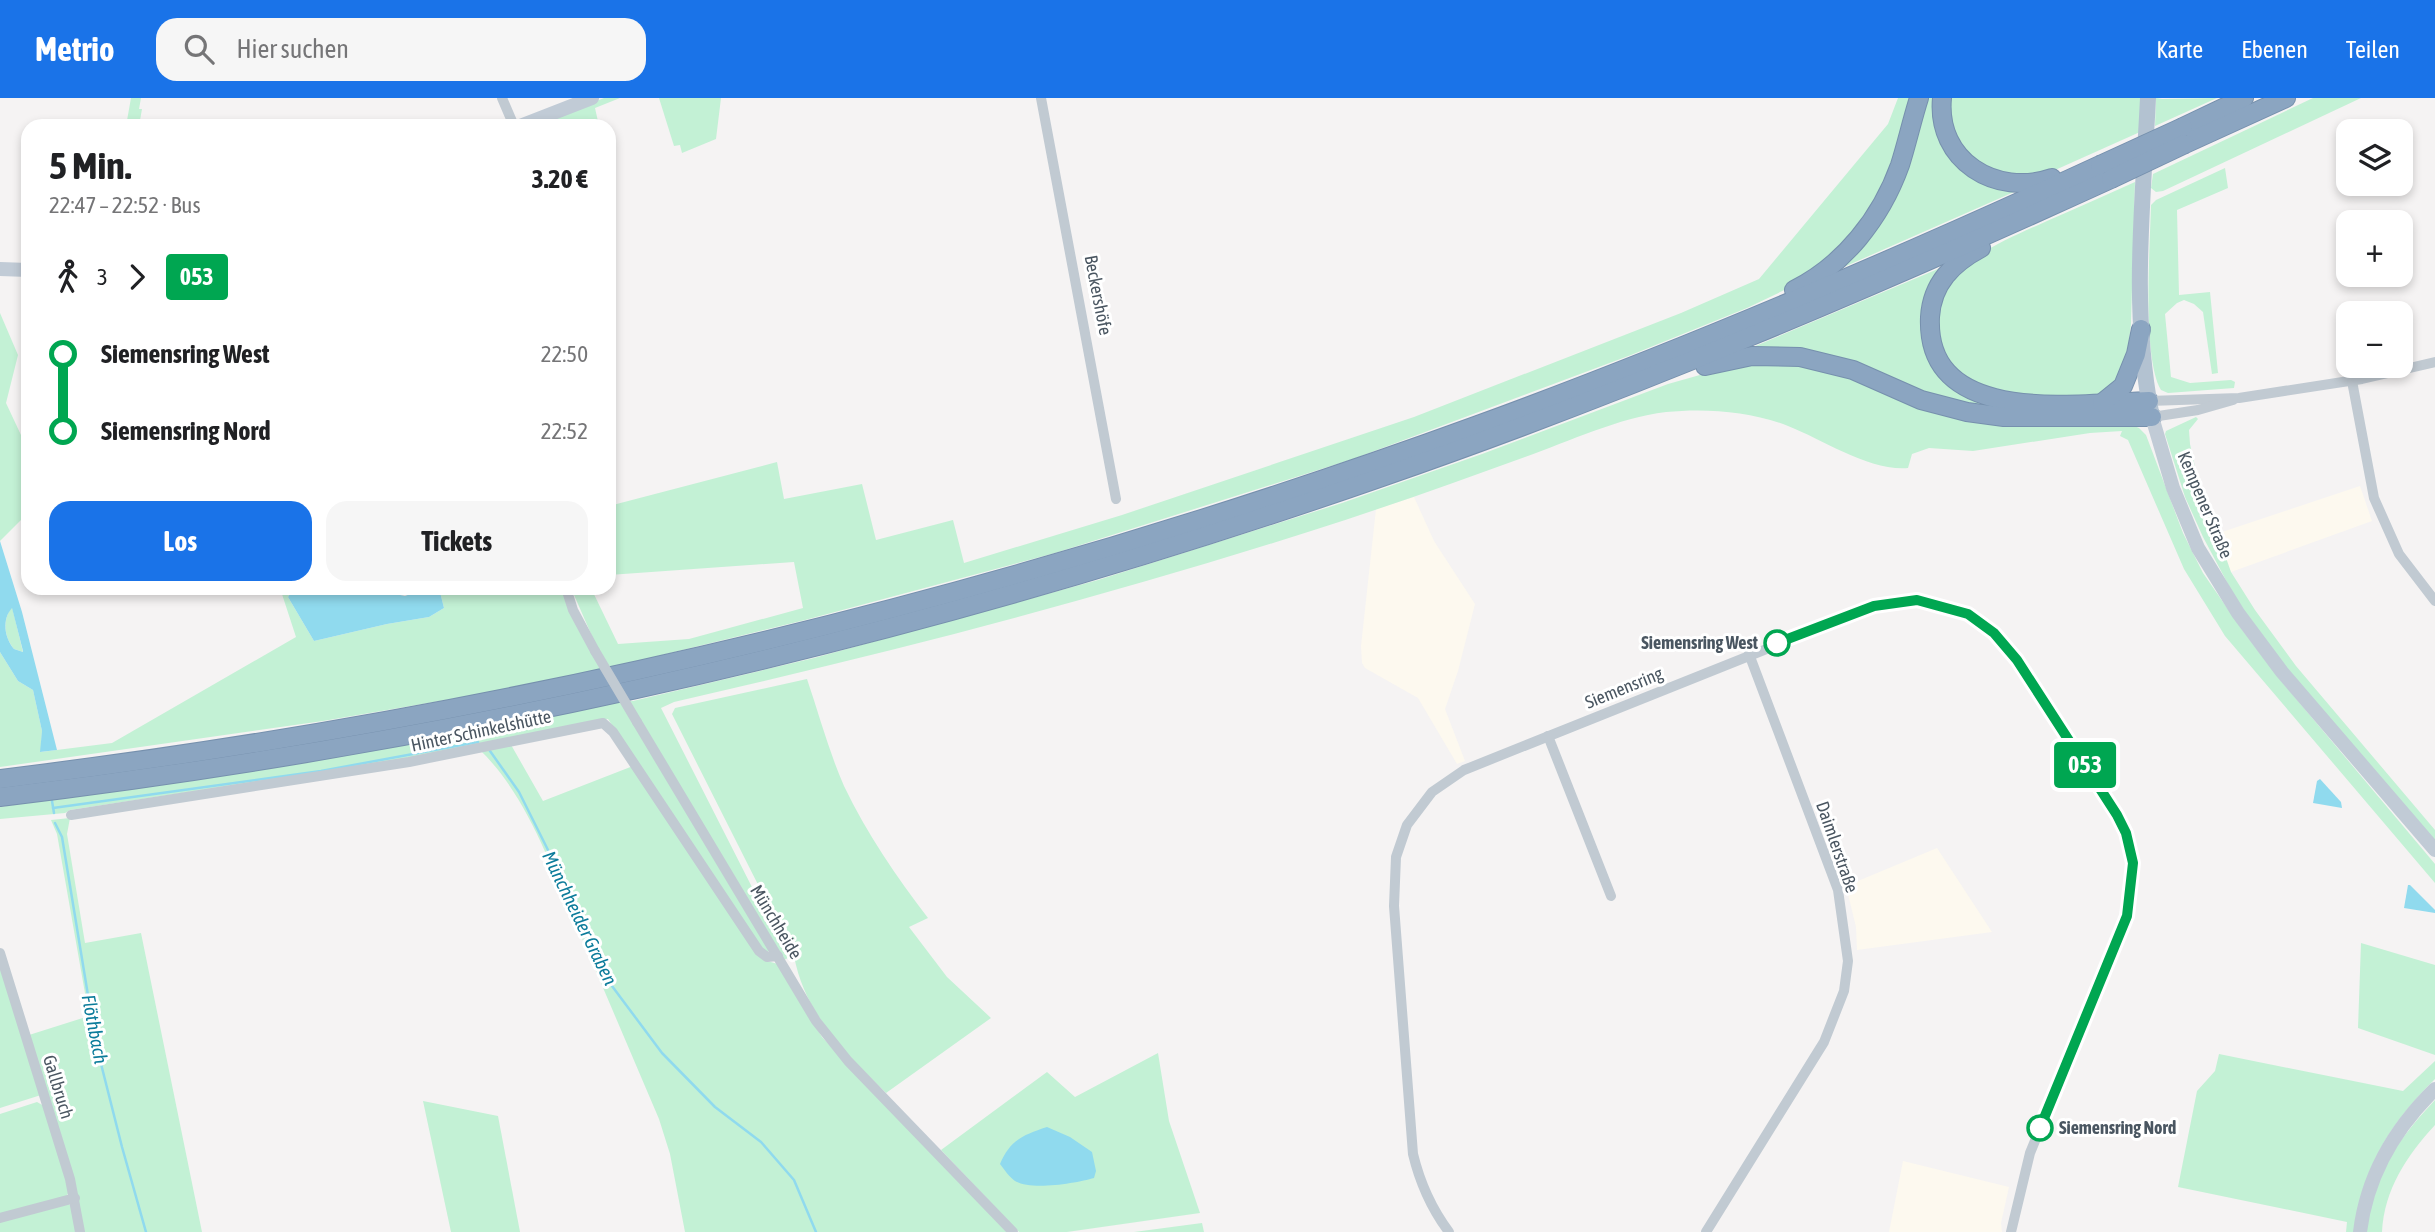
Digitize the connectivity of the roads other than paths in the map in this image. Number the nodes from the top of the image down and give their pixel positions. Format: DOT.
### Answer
graph roads {
  1 [pos="502,98"];
  2 [pos="592,98"];
  3 [pos="1041,98"];
  4 [pos="1919,98"];
  5 [pos="1942,98"];
  6 [pos="2148,98"];
  7 [pos="2244,98"];
  8 [pos="2286,98"];
  9 [pos="510,119"];
  10 [pos="538,119"];
  11 [pos="2184,136"];
  12 [pos="2105,172"];
  13 [pos="2069,198"];
  14 [pos="0,269"];
  15 [pos="21,270"];
  16 [pos="2141,329"];
  17 [pos="1692,342"];
  18 [pos="2435,362"];
  19 [pos="1647,379"];
  20 [pos="2352,381"];
  21 [pos="2239,398"];
  22 [pos="2102,403"];
  23 [pos="2150,409"];
  24 [pos="1116,499"];
  25 [pos="568,595"];
  26 [pos="2435,601"];
  27 [pos="1749,654"];
  28 [pos="1548,736"];
  29 [pos="0,779"];
  30 [pos="74,779"];
  31 [pos="34,784"];
  32 [pos="0,797"];
  33 [pos="71,815"];
  34 [pos="2435,850"];
  35 [pos="1611,897"];
  36 [pos="0,953"];
  37 [pos="778,956"];
  38 [pos="2435,1089"];
  39 [pos="75,1198"];
  40 [pos="0,1218"];
  41 [pos="80,1232"];
  42 [pos="1013,1232"];
  43 [pos="1449,1232"];
  44 [pos="1706,1232"];
  45 [pos="2011,1232"];
  46 [pos="2360,1232"];
  1 -- 9 [label="street"];
  2 -- 10 [label="main road"];
  3 -- 24 [label="street, Beckershöfe"];
  4 -- 17 [label="highway"];
  5 -- 12 [label="highway"];
  6 -- 16 [label="main road, Kempener Straße"];
  7 -- 11 [label="highway"];
  8 -- 11 [label="highway"];
  11 -- 12 [label="highway, bridge"];
  12 -- 13 [label="highway"];
  12 -- 17 [label="highway"];
  13 -- 19 [label="highway"];
  13 -- 22 [label="highway"];
  14 -- 15 [label="main road"];
  16 -- 22 [label="highway"];
  16 -- 23 [label="main road, Kempener Straße"];
  17 -- 30 [label="highway"];
  18 -- 20 [label="street"];
  19 -- 23 [label="highway"];
  19 -- 30 [label="highway"];
  20 -- 21 [label="street"];
  20 -- 26 [label="street"];
  21 -- 23 [label="street"];
  21 -- 23 [label="street"];
  22 -- 23 [label="highway"];
  23 -- 34 [label="main road, Kempener Straße"];
  25 -- 37 [label="street, Münchheide, bridge"];
  27 -- 28 [label="street, Siemensring"];
  27 -- 44 [label="street, Daimlerstraße"];
  27 -- 45 [label="street, Siemensring"];
  28 -- 35 [label="street"];
  28 -- 43 [label="street, Siemensring"];
  29 -- 31 [label="highway"];
  30 -- 31 [label="highway"];
  31 -- 32 [label="highway"];
  33 -- 37 [label="street, Hinter Schinkelshütte"];
  36 -- 39 [label="street, Gallbruch"];
  37 -- 42 [label="street, Münchheide"];
  38 -- 46 [label="main road"];
  39 -- 40 [label="street"];
  39 -- 41 [label="street, Gallbruch"];
}
